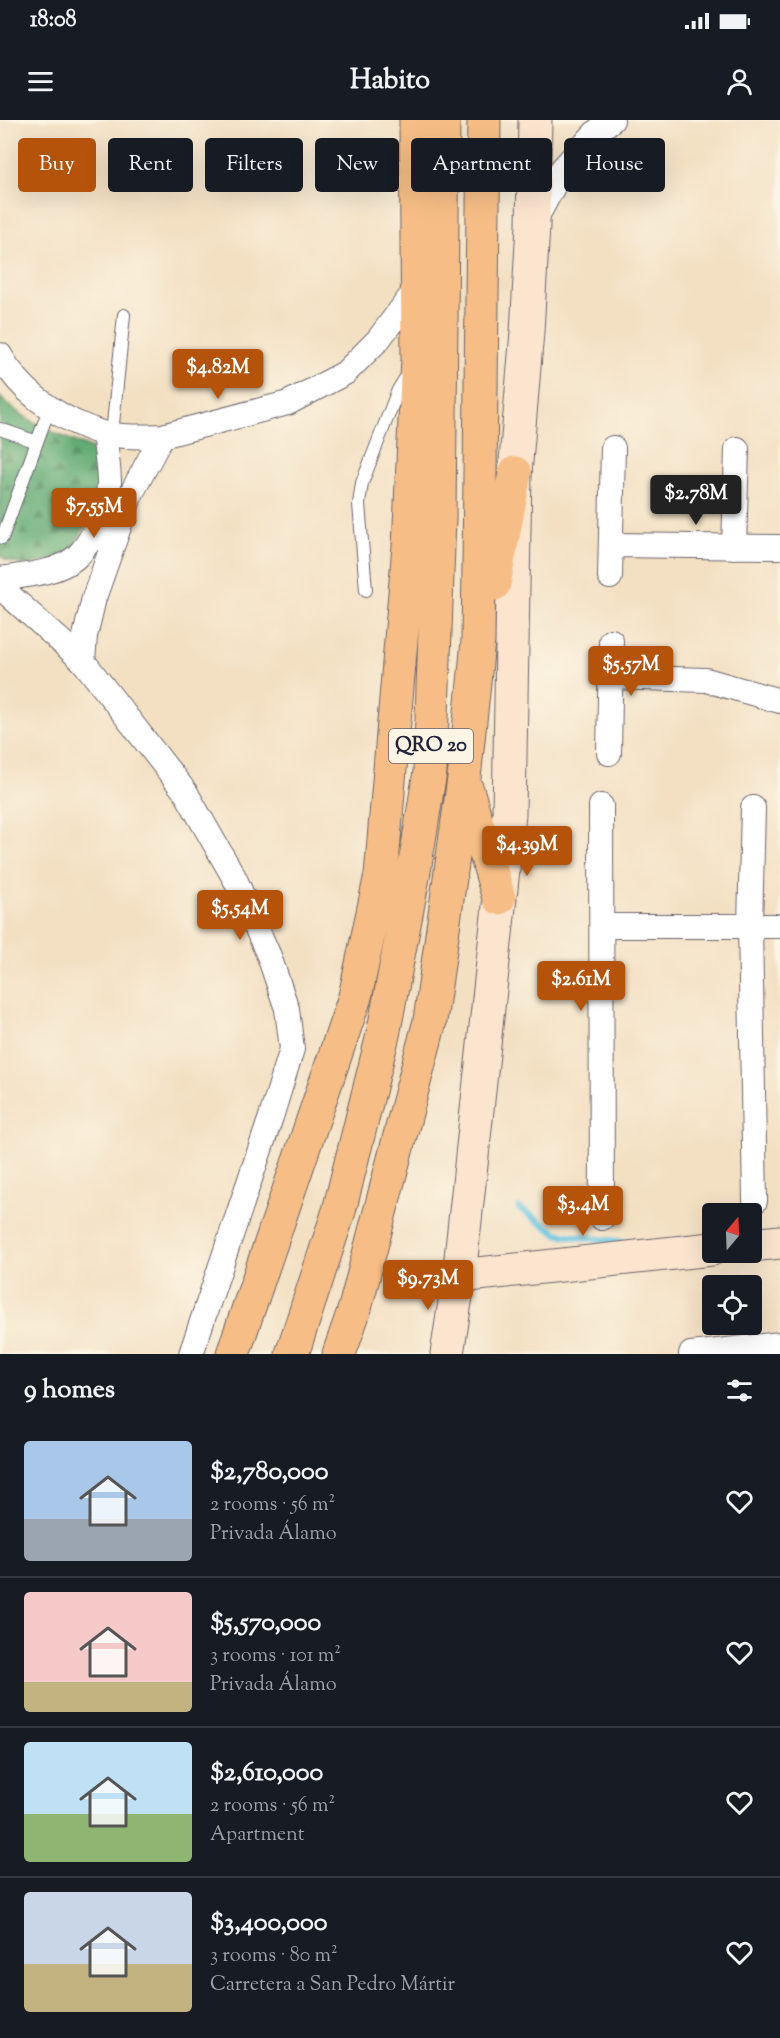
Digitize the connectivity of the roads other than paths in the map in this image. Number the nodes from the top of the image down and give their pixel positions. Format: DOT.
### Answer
graph roads {
  1 [pos="416,120"];
  2 [pos="443,120"];
  3 [pos="484,120"];
  4 [pos="535,120"];
  5 [pos="612,120"];
  6 [pos="532,225"];
  7 [pos="417,288"];
  8 [pos="124,315"];
  9 [pos="0,354"];
  10 [pos="418,358"];
  11 [pos="49,409"];
  12 [pos="0,429"];
  13 [pos="108,434"];
  14 [pos="162,436"];
  15 [pos="37,442"];
  16 [pos="613,448"];
  17 [pos="737,448"];
  18 [pos="515,473"];
  19 [pos="2,538"];
  20 [pos="611,545"];
  21 [pos="734,547"];
  22 [pos="780,547"];
  23 [pos="610,577"];
  24 [pos="0,579"];
  25 [pos="0,587"];
  26 [pos="366,590"];
  27 [pos="611,641"];
  28 [pos="82,661"];
  29 [pos="610,677"];
  30 [pos="474,682"];
  31 [pos="780,701"];
  32 [pos="609,753"];
  33 [pos="464,778"];
  34 [pos="602,806"];
  35 [pos="753,808"];
  36 [pos="499,898"];
  37 [pos="603,926"];
  38 [pos="750,926"];
  39 [pos="780,926"];
  40 [pos="755,1200"];
  41 [pos="602,1218"];
  42 [pos="780,1242"];
  43 [pos="762,1244"];
  44 [pos="702,1250"];
  45 [pos="459,1276"];
  46 [pos="780,1344"];
  47 [pos="191,1354"];
  48 [pos="233,1354"];
  49 [pos="292,1354"];
  50 [pos="339,1354"];
  51 [pos="447,1354"];
  52 [pos="468,1354"];
  53 [pos="691,1354"];
  1 -- 7 [label="highway"];
  2 -- 49 [label="highway, QRO 20"];
  3 -- 30 [label="highway, QRO 20"];
  4 -- 6 [label="street"];
  5 -- 6 [label="street"];
  6 -- 18 [label="street"];
  7 -- 10 [label="highway"];
  7 -- 14 [label="street"];
  8 -- 13 [label="lane"];
  9 -- 11 [label="street"];
  10 -- 26 [label="lane"];
  10 -- 48 [label="highway"];
  11 -- 13 [label="street"];
  11 -- 15 [label="lane"];
  12 -- 15 [label="lane"];
  13 -- 14 [label="street"];
  13 -- 24 [label="street"];
  14 -- 28 [label="street"];
  15 -- 19 [label="lane"];
  16 -- 20 [label="street"];
  17 -- 21 [label="street"];
  18 -- 30 [label="highway"];
  18 -- 36 [label="street"];
  20 -- 21 [label="street"];
  20 -- 23 [label="street"];
  21 -- 22 [label="street"];
  25 -- 28 [label="street"];
  27 -- 29 [label="street"];
  28 -- 47 [label="street"];
  29 -- 31 [label="street"];
  29 -- 32 [label="street"];
  30 -- 33 [label="highway, QRO 20"];
  33 -- 36 [label="highway"];
  33 -- 50 [label="highway, QRO 20"];
  34 -- 37 [label="street"];
  35 -- 38 [label="street"];
  36 -- 45 [label="street"];
  37 -- 38 [label="street"];
  37 -- 41 [label="street"];
  38 -- 39 [label="street"];
  38 -- 40 [label="street"];
  42 -- 43 [label="street"];
  44 -- 45 [label="street"];
  45 -- 51 [label="street"];
  45 -- 52 [label="street"];
  46 -- 53 [label="street"];
}
